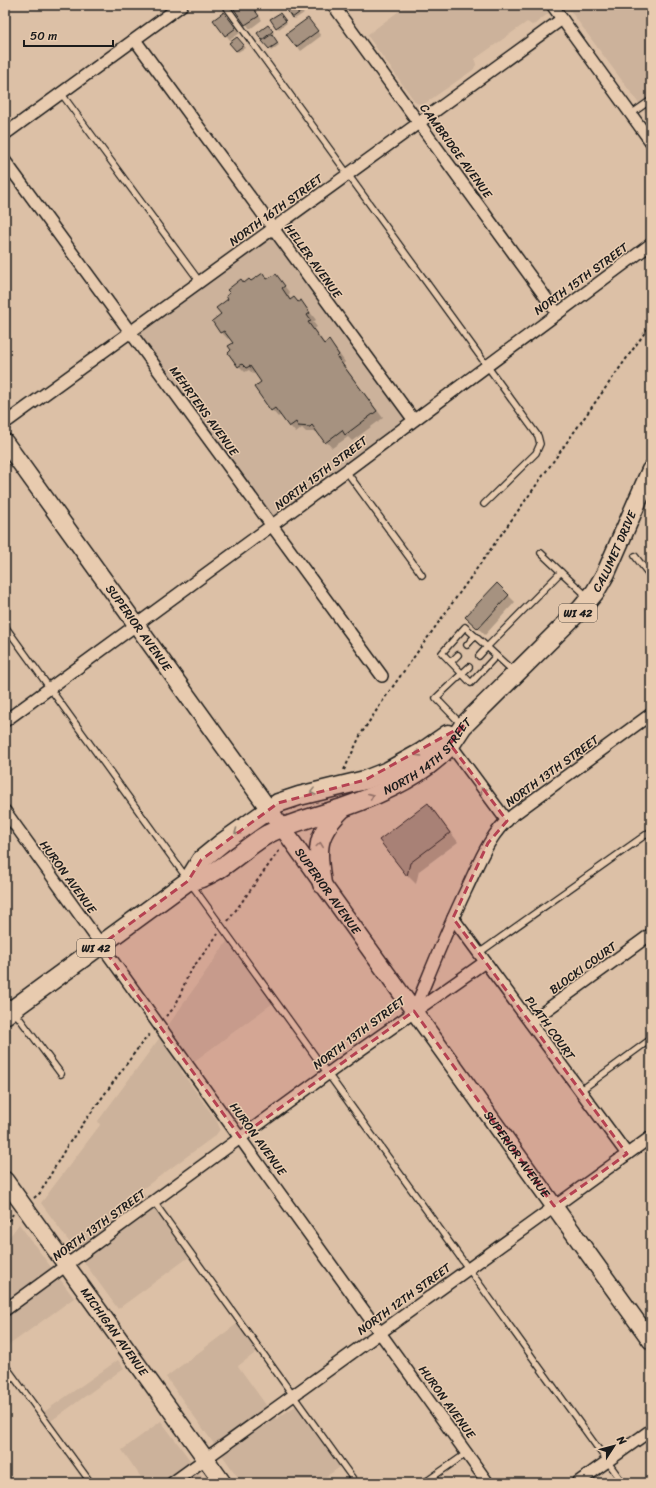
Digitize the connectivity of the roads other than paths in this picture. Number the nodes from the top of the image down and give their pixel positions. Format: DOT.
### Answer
graph roads {
  1 [pos="182,5"];
  2 [pos="225,5"];
  3 [pos="333,5"];
  4 [pos="552,5"];
  5 [pos="562,19"];
  6 [pos="135,40"];
  7 [pos="61,93"];
  8 [pos="651,100"];
  9 [pos="631,114"];
  10 [pos="419,122"];
  11 [pos="5,134"];
  12 [pos="651,142"];
  13 [pos="5,161"];
  14 [pos="348,173"];
  15 [pos="273,229"];
  16 [pos="651,244"];
  17 [pos="200,282"];
  18 [pos="557,313"];
  19 [pos="129,332"];
  20 [pos="486,365"];
  21 [pos="413,419"];
  22 [pos="5,423"];
  23 [pos="5,442"];
  24 [pos="651,470"];
  25 [pos="346,471"];
  26 [pos="484,504"];
  27 [pos="272,525"];
  28 [pos="541,553"];
  29 [pos="635,556"];
  30 [pos="561,572"];
  31 [pos="422,575"];
  32 [pos="651,577"];
  33 [pos="590,598"];
  34 [pos="136,625"];
  35 [pos="5,626"];
  36 [pos="476,636"];
  37 [pos="467,645"];
  38 [pos="487,647"];
  39 [pos="458,655"];
  40 [pos="479,656"];
  41 [pos="496,656"];
  42 [pos="451,662"];
  43 [pos="469,667"];
  44 [pos="462,674"];
  45 [pos="515,674"];
  46 [pos="382,676"];
  47 [pos="49,689"];
  48 [pos="651,714"];
  49 [pos="5,721"];
  50 [pos="463,726"];
  51 [pos="450,744"];
  52 [pos="343,808"];
  53 [pos="268,809"];
  54 [pos="5,811"];
  55 [pos="507,821"];
  56 [pos="282,827"];
  57 [pos="651,831"];
  58 [pos="188,881"];
  59 [pos="322,884"];
  60 [pos="453,918"];
  61 [pos="651,934"];
  62 [pos="101,944"];
  63 [pos="482,958"];
  64 [pos="8,1008"];
  65 [pos="414,1011"];
  66 [pos="530,1022"];
  67 [pos="651,1039"];
  68 [pos="61,1074"];
  69 [pos="328,1074"];
  70 [pos="580,1091"];
  71 [pos="240,1137"];
  72 [pos="651,1137"];
  73 [pos="627,1154"];
  74 [pos="5,1180"];
  75 [pos="154,1202"];
  76 [pos="554,1206"];
  77 [pos="66,1264"];
  78 [pos="468,1268"];
  79 [pos="5,1310"];
  80 [pos="381,1333"];
  81 [pos="651,1341"];
  82 [pos="5,1365"];
  83 [pos="293,1396"];
  84 [pos="651,1430"];
  85 [pos="467,1453"];
  86 [pos="206,1458"];
  87 [pos="607,1461"];
  88 [pos="91,1483"];
  89 [pos="172,1483"];
  90 [pos="223,1483"];
  91 [pos="356,1483"];
  92 [pos="424,1483"];
  93 [pos="488,1483"];
  94 [pos="577,1483"];
  95 [pos="623,1483"];
  1 -- 6 [label="street"];
  2 -- 14 [label="lane"];
  3 -- 10 [label="street, CAMBRIDGE AVENUE"];
  4 -- 5 [label="street"];
  5 -- 9 [label="street"];
  5 -- 10 [label="street, NORTH 16TH STREET"];
  6 -- 7 [label="street"];
  6 -- 15 [label="street, HELLER AVENUE"];
  7 -- 11 [label="street"];
  7 -- 17 [label="lane"];
  8 -- 9 [label="lane"];
  9 -- 12 [label="street"];
  10 -- 14 [label="street, NORTH 16TH STREET"];
  10 -- 18 [label="street, CAMBRIDGE AVENUE"];
  13 -- 19 [label="street, MEHRTENS AVENUE"];
  14 -- 15 [label="street, NORTH 16TH STREET"];
  14 -- 20 [label="lane"];
  15 -- 17 [label="street, NORTH 16TH STREET"];
  15 -- 21 [label="street, HELLER AVENUE"];
  16 -- 18 [label="street, NORTH 15TH STREET"];
  17 -- 19 [label="street, NORTH 16TH STREET"];
  18 -- 20 [label="street, NORTH 15TH STREET"];
  19 -- 22 [label="street, NORTH 16TH STREET"];
  19 -- 27 [label="street, MEHRTENS AVENUE"];
  20 -- 21 [label="street, NORTH 15TH STREET"];
  20 -- 26 [label="lane"];
  21 -- 25 [label="street, NORTH 15TH STREET"];
  23 -- 34 [label="street, SUPERIOR AVENUE"];
  24 -- 33 [label="main road, CALUMET DRIVE / WI 42"];
  25 -- 27 [label="street, NORTH 15TH STREET"];
  25 -- 31 [label="lane"];
  27 -- 34 [label="street, NORTH 15TH STREET"];
  27 -- 46 [label="street, MEHRTENS AVENUE"];
  28 -- 30 [label="lane"];
  29 -- 32 [label="lane"];
  30 -- 33 [label="lane"];
  30 -- 38 [label="lane"];
  33 -- 45 [label="main road, CALUMET DRIVE / WI 42"];
  34 -- 47 [label="street, NORTH 15TH STREET"];
  34 -- 53 [label="street, SUPERIOR AVENUE"];
  35 -- 47 [label="lane"];
  36 -- 37 [label="lane"];
  36 -- 38 [label="lane"];
  36 -- 42 [label="lane"];
  38 -- 40 [label="lane"];
  38 -- 41 [label="lane"];
  39 -- 42 [label="lane"];
  41 -- 44 [label="lane"];
  41 -- 45 [label="lane"];
  42 -- 44 [label="lane"];
  43 -- 44 [label="lane"];
  44 -- 50 [label="lane"];
  45 -- 50 [label="main road, CALUMET DRIVE / WI 42"];
  47 -- 49 [label="street, NORTH 15TH STREET"];
  47 -- 58 [label="lane"];
  48 -- 55 [label="street, NORTH 13TH STREET"];
  50 -- 51 [label="main road, NORTH 14TH STREET / WI 42"];
  50 -- 53 [label="main road, NORTH 14TH STREET / WI 42, one-way"];
  52 -- 51 [label="main road, NORTH 14TH STREET / WI 42, one-way"];
  55 -- 51 [label="street, one-way"];
  52 -- 56 [label="main road, NORTH 14TH STREET / WI 42"];
  59 -- 52 [label="main road, one-way"];
  53 -- 56 [label="street, SUPERIOR AVENUE"];
  53 -- 58 [label="main road, NORTH 14TH STREET / WI 42, one-way"];
  54 -- 62 [label="street, HURON AVENUE"];
  55 -- 60 [label="street, NORTH 13TH STREET"];
  56 -- 58 [label="main road, NORTH 14TH STREET / WI 42"];
  56 -- 59 [label="street, SUPERIOR AVENUE"];
  57 -- 63 [label="lane"];
  58 -- 62 [label="main road, NORTH 14TH STREET / WI 42"];
  58 -- 69 [label="lane"];
  59 -- 65 [label="street, SUPERIOR AVENUE"];
  60 -- 63 [label="street, PLATH COURT"];
  60 -- 65 [label="street, NORTH 13TH STREET"];
  61 -- 66 [label="street, BLOCKI COURT"];
  62 -- 64 [label="main road, NORTH 14TH STREET / WI 42"];
  62 -- 71 [label="street, HURON AVENUE"];
  63 -- 65 [label="street"];
  63 -- 66 [label="street, PLATH COURT"];
  64 -- 68 [label="lane"];
  65 -- 69 [label="street, NORTH 13TH STREET"];
  65 -- 76 [label="street, SUPERIOR AVENUE"];
  66 -- 70 [label="street, PLATH COURT"];
  67 -- 70 [label="lane"];
  69 -- 71 [label="street, NORTH 13TH STREET"];
  69 -- 78 [label="lane"];
  70 -- 73 [label="street, PLATH COURT"];
  71 -- 75 [label="street, NORTH 13TH STREET"];
  71 -- 80 [label="street, HURON AVENUE"];
  72 -- 73 [label="street, NORTH 12TH STREET"];
  73 -- 76 [label="street, NORTH 12TH STREET"];
  74 -- 77 [label="street, MICHIGAN AVENUE"];
  75 -- 77 [label="street, NORTH 13TH STREET"];
  75 -- 83 [label="lane"];
  76 -- 78 [label="street, NORTH 12TH STREET"];
  76 -- 81 [label="street, SUPERIOR AVENUE"];
  77 -- 79 [label="street, NORTH 13TH STREET"];
  77 -- 86 [label="street, MICHIGAN AVENUE"];
  78 -- 80 [label="street, NORTH 12TH STREET"];
  78 -- 87 [label="lane"];
  80 -- 83 [label="street, NORTH 12TH STREET"];
  80 -- 85 [label="street, HURON AVENUE"];
  82 -- 88 [label="lane"];
  83 -- 86 [label="street, NORTH 12TH STREET"];
  83 -- 91 [label="lane"];
  84 -- 87 [label="street"];
  85 -- 92 [label="lane"];
  85 -- 93 [label="street, HURON AVENUE"];
  86 -- 89 [label="street, NORTH 12TH STREET"];
  86 -- 90 [label="street, MICHIGAN AVENUE"];
  87 -- 94 [label="street"];
  87 -- 95 [label="lane"];
}
